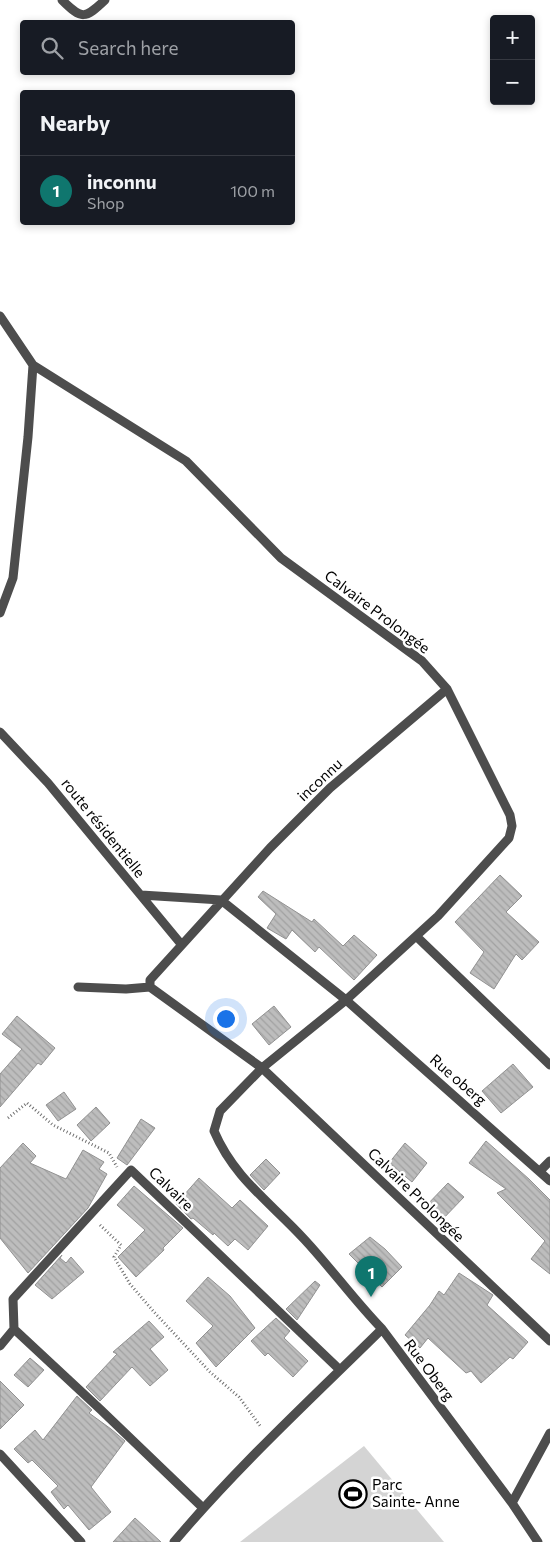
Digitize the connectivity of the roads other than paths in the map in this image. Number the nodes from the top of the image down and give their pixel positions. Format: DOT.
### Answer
graph roads {
  1 [pos="62,0"];
  2 [pos="105,0"];
  3 [pos="0,316"];
  4 [pos="33,365"];
  5 [pos="0,613"];
  6 [pos="447,689"];
  7 [pos="0,732"];
  8 [pos="141,895"];
  9 [pos="221,900"];
  10 [pos="416,936"];
  11 [pos="181,944"];
  12 [pos="78,987"];
  13 [pos="150,987"];
  14 [pos="346,1000"];
  15 [pos="550,1065"];
  16 [pos="262,1068"];
  17 [pos="550,1160"];
  18 [pos="540,1171"];
  19 [pos="550,1181"];
  20 [pos="289,1222"];
  21 [pos="14,1329"];
  22 [pos="382,1329"];
  23 [pos="550,1341"];
  24 [pos="0,1346"];
  25 [pos="340,1370"];
  26 [pos="550,1433"];
  27 [pos="0,1454"];
  28 [pos="512,1503"];
  29 [pos="203,1508"];
  30 [pos="82,1542"];
  31 [pos="174,1542"];
  32 [pos="538,1542"];
  1 -- 2 [label="street"];
  3 -- 4 [label="street, Calvaire Prolongée"];
  4 -- 5 [label="street"];
  4 -- 6 [label="street, Calvaire Prolongée"];
  6 -- 9 [label="street, inconnu"];
  6 -- 10 [label="street, Calvaire Prolongée"];
  7 -- 8 [label="street, route résidentielle"];
  8 -- 9 [label="street"];
  8 -- 11 [label="street, route résidentielle"];
  9 -- 11 [label="street, inconnu"];
  9 -- 14 [label="street"];
  10 -- 14 [label="street, Calvaire Prolongée"];
  10 -- 15 [label="street"];
  11 -- 13 [label="street, inconnu"];
  12 -- 13 [label="street"];
  13 -- 16 [label="street"];
  14 -- 16 [label="street, Calvaire Prolongée"];
  14 -- 18 [label="street, Rue oberg"];
  16 -- 20 [label="street, Calvaire Prolongée"];
  16 -- 23 [label="street, Calvaire Prolongée"];
  17 -- 18 [label="street"];
  18 -- 19 [label="street, Rue oberg"];
  20 -- 22 [label="street, Rue Oberg"];
  21 -- 24 [label="street"];
  21 -- 25 [label="street, Calvaire"];
  21 -- 29 [label="street"];
  22 -- 25 [label="street"];
  22 -- 28 [label="street, Rue Oberg"];
  25 -- 29 [label="street"];
  26 -- 28 [label="street"];
  27 -- 30 [label="street"];
  28 -- 32 [label="street, Rue Oberg"];
  29 -- 31 [label="street"];
}
